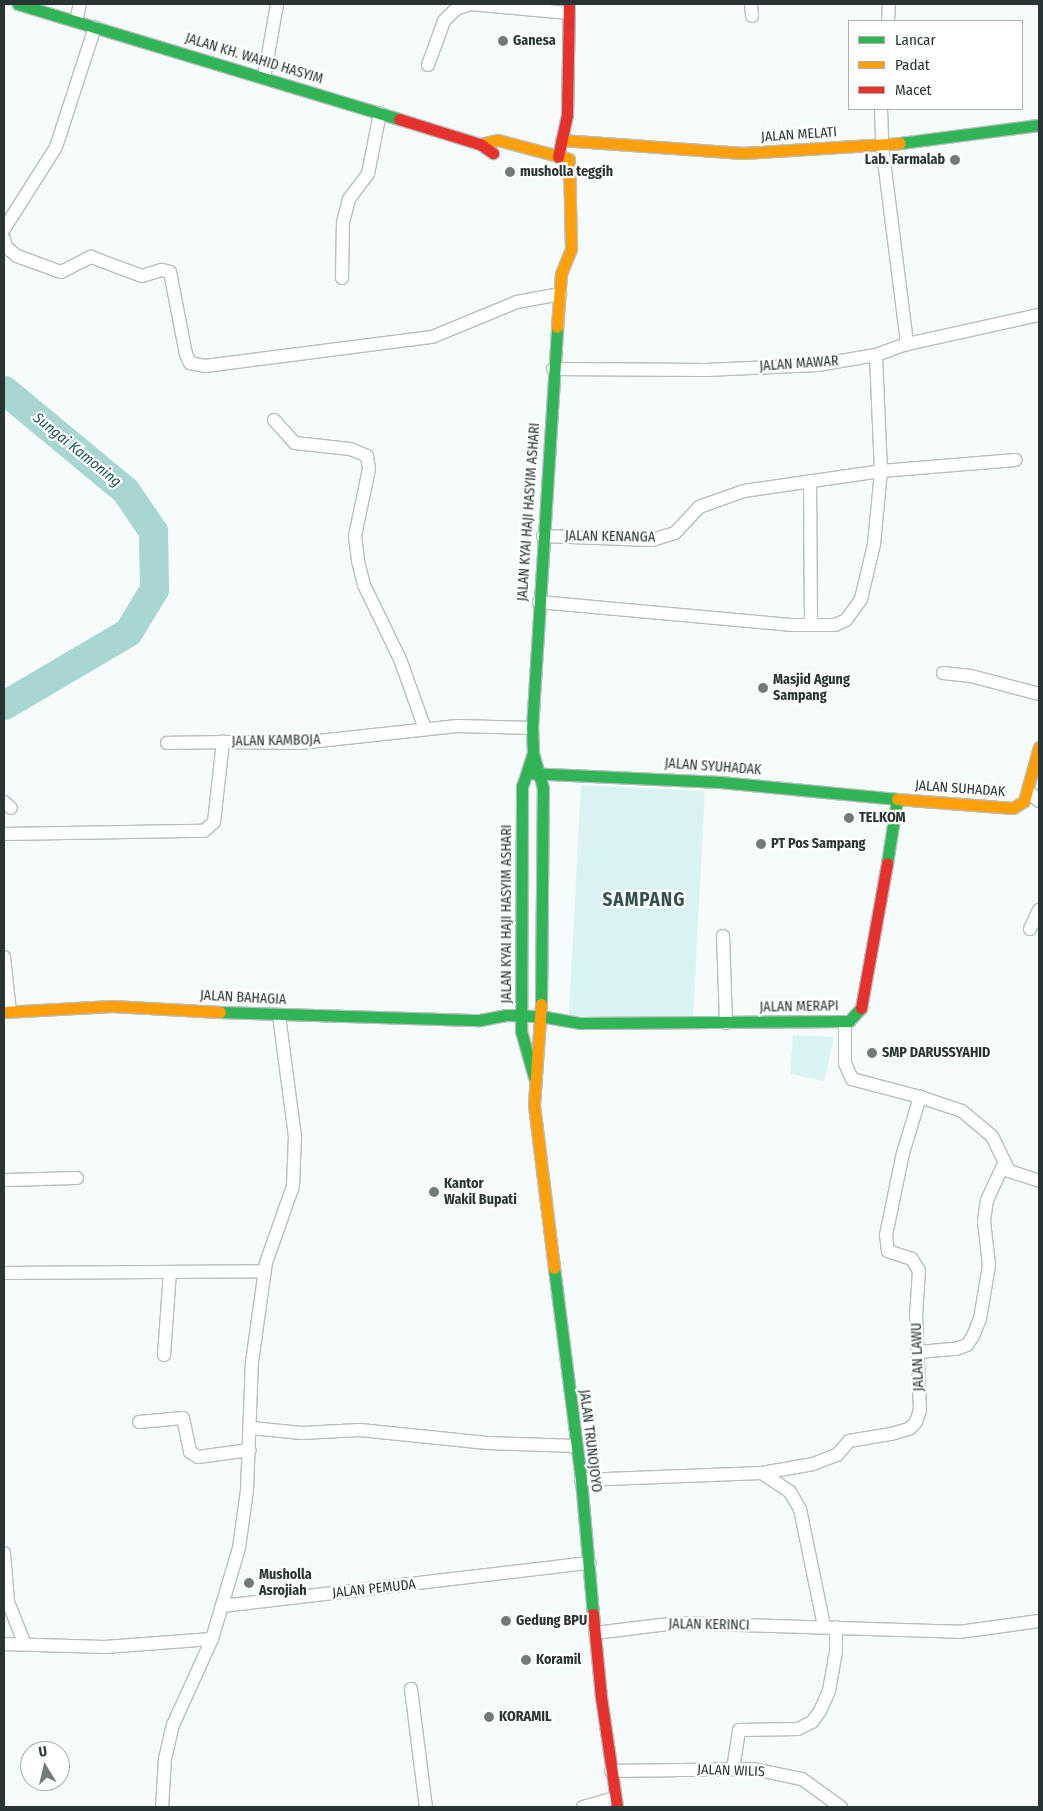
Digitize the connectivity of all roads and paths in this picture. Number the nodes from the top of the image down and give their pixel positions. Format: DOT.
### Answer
graph roads {
  1 [pos="18,4"];
  2 [pos="80,4"];
  3 [pos="277,4"];
  4 [pos="889,4"];
  5 [pos="569,8"];
  6 [pos="888,20"];
  7 [pos="76,21"];
  8 [pos="95,27"];
  9 [pos="428,65"];
  10 [pos="264,78"];
  11 [pos="882,110"];
  12 [pos="380,113"];
  13 [pos="1039,125"];
  14 [pos="565,141"];
  15 [pos="480,144"];
  16 [pos="882,144"];
  17 [pos="502,155"];
  18 [pos="558,166"];
  19 [pos="4,230"];
  20 [pos="4,239"];
  21 [pos="557,256"];
  22 [pos="561,274"];
  23 [pos="342,278"];
  24 [pos="560,294"];
  25 [pos="1039,315"];
  26 [pos="907,344"];
  27 [pos="876,355"];
  28 [pos="553,369"];
  29 [pos="274,420"];
  30 [pos="1016,460"];
  31 [pos="881,471"];
  32 [pos="810,481"];
  33 [pos="543,536"];
  34 [pos="539,602"];
  35 [pos="811,626"];
  36 [pos="943,673"];
  37 [pos="1039,694"];
  38 [pos="532,728"];
  39 [pos="425,729"];
  40 [pos="223,742"];
  41 [pos="167,743"];
  42 [pos="1039,748"];
  43 [pos="533,754"];
  44 [pos="540,772"];
  45 [pos="526,773"];
  46 [pos="1028,791"];
  47 [pos="897,800"];
  48 [pos="1039,801"];
  49 [pos="4,834"];
  50 [pos="1039,910"];
  51 [pos="1030,929"];
  52 [pos="723,936"];
  53 [pos="4,957"];
  54 [pos="7,1011"];
  55 [pos="279,1015"];
  56 [pos="521,1016"];
  57 [pos="540,1016"];
  58 [pos="480,1020"];
  59 [pos="845,1022"];
  60 [pos="580,1023"];
  61 [pos="726,1023"];
  62 [pos="541,1030"];
  63 [pos="521,1031"];
  64 [pos="534,1077"];
  65 [pos="920,1097"];
  66 [pos="1004,1164"];
  67 [pos="78,1178"];
  68 [pos="4,1180"];
  69 [pos="1039,1181"];
  70 [pos="265,1267"];
  71 [pos="170,1272"];
  72 [pos="4,1273"];
  73 [pos="918,1352"];
  74 [pos="164,1355"];
  75 [pos="140,1422"];
  76 [pos="251,1428"];
  77 [pos="576,1446"];
  78 [pos="250,1450"];
  79 [pos="762,1473"];
  80 [pos="581,1480"];
  81 [pos="4,1553"];
  82 [pos="589,1563"];
  83 [pos="222,1606"];
  84 [pos="1039,1621"];
  85 [pos="830,1626"];
  86 [pos="595,1633"];
  87 [pos="212,1640"];
  88 [pos="24,1642"];
  89 [pos="4,1644"];
  90 [pos="411,1689"];
  91 [pos="734,1769"];
  92 [pos="611,1772"];
  93 [pos="616,1802"];
  94 [pos="162,1807"];
  95 [pos="426,1807"];
  96 [pos="583,1807"];
  97 [pos="841,1807"];
  1 -- 7 [label="main road, JALAN KH. WAHID HASYIM"];
  2 -- 7 [label="street"];
  3 -- 10 [label="street"];
  4 -- 6 [label="street"];
  5 -- 9 [label="street"];
  5 -- 14 [label="main road"];
  7 -- 8 [label="main road, JALAN KH. WAHID HASYIM"];
  8 -- 10 [label="main road, JALAN KH. WAHID HASYIM"];
  8 -- 19 [label="street"];
  10 -- 12 [label="main road, JALAN KH. WAHID HASYIM"];
  11 -- 16 [label="street"];
  12 -- 15 [label="main road, JALAN KH. WAHID HASYIM"];
  12 -- 23 [label="street"];
  13 -- 16 [label="main road, JALAN MELATI"];
  14 -- 16 [label="main road, JALAN MELATI"];
  14 -- 18 [label="main road"];
  15 -- 17 [label="main road, JALAN KH. WAHID HASYIM"];
  15 -- 18 [label="main road, JALAN KH. WAHID HASYIM"];
  16 -- 26 [label="street"];
  18 -- 22 [label="main road, JALAN KYAI HAJI HASYIM ASHARI"];
  20 -- 24 [label="street"];
  21 -- 22 [label="main road, JALAN KYAI HAJI HASYIM ASHARI"];
  22 -- 24 [label="main road, JALAN KYAI HAJI HASYIM ASHARI"];
  24 -- 28 [label="main road, JALAN KYAI HAJI HASYIM ASHARI"];
  25 -- 26 [label="street, JALAN MAWAR"];
  26 -- 27 [label="street, JALAN MAWAR"];
  27 -- 28 [label="street, JALAN MAWAR"];
  27 -- 31 [label="street"];
  28 -- 33 [label="main road, JALAN KYAI HAJI HASYIM ASHARI"];
  29 -- 39 [label="street"];
  30 -- 31 [label="street, JALAN KENANGA"];
  31 -- 32 [label="street, JALAN KENANGA"];
  31 -- 35 [label="street"];
  32 -- 33 [label="street, JALAN KENANGA"];
  32 -- 35 [label="street"];
  33 -- 34 [label="main road, JALAN KYAI HAJI HASYIM ASHARI"];
  34 -- 35 [label="street"];
  34 -- 38 [label="main road, JALAN KYAI HAJI HASYIM ASHARI"];
  36 -- 37 [label="street"];
  38 -- 39 [label="street, JALAN KAMBOJA"];
  38 -- 43 [label="main road, JALAN KYAI HAJI HASYIM ASHARI"];
  39 -- 40 [label="street, JALAN KAMBOJA"];
  40 -- 41 [label="street"];
  40 -- 49 [label="street, JALAN KAMBOJA"];
  42 -- 46 [label="main road, JALAN SUHADAK"];
  43 -- 44 [label="main road, JALAN KYAI HAJI HASYIM ASHARI"];
  43 -- 45 [label="main road, JALAN KYAI HAJI HASYIM ASHARI"];
  44 -- 45 [label="main road, JALAN SYUHADAK"];
  44 -- 47 [label="main road, JALAN SYUHADAK"];
  44 -- 57 [label="main road, JALAN KYAI HAJI HASYIM ASHARI"];
  45 -- 56 [label="main road, JALAN KYAI HAJI HASYIM ASHARI"];
  46 -- 47 [label="main road, JALAN SUHADAK"];
  46 -- 48 [label="street"];
  47 -- 59 [label="main road, JALAN MERAPI"];
  50 -- 51 [label="street"];
  52 -- 61 [label="street"];
  53 -- 54 [label="street"];
  54 -- 55 [label="main road, JALAN BAHAGIA"];
  55 -- 58 [label="main road, JALAN BAHAGIA"];
  55 -- 70 [label="street"];
  56 -- 57 [label="main road"];
  56 -- 58 [label="main road"];
  56 -- 63 [label="main road, JALAN KYAI HAJI HASYIM ASHARI"];
  57 -- 60 [label="main road"];
  57 -- 62 [label="main road, JALAN KYAI HAJI HASYIM ASHARI"];
  58 -- 63 [label="main road"];
  59 -- 61 [label="main road, JALAN MERAPI"];
  59 -- 65 [label="street"];
  60 -- 61 [label="main road, JALAN MERAPI"];
  60 -- 62 [label="main road"];
  62 -- 63 [label="main road"];
  62 -- 64 [label="main road, JALAN KYAI HAJI HASYIM ASHARI"];
  63 -- 64 [label="main road, JALAN KYAI HAJI HASYIM ASHARI"];
  64 -- 77 [label="main road, JALAN TRUNOJOYO"];
  65 -- 66 [label="street"];
  65 -- 73 [label="street, JALAN LAWU"];
  66 -- 69 [label="street"];
  66 -- 73 [label="street"];
  67 -- 68 [label="street"];
  70 -- 71 [label="street"];
  70 -- 76 [label="street"];
  71 -- 72 [label="street"];
  71 -- 74 [label="street"];
  73 -- 79 [label="street, JALAN LAWU"];
  75 -- 78 [label="street"];
  76 -- 77 [label="street"];
  76 -- 78 [label="street"];
  77 -- 80 [label="main road, JALAN TRUNOJOYO"];
  78 -- 83 [label="street"];
  79 -- 80 [label="street, JALAN LAWU"];
  79 -- 85 [label="street"];
  80 -- 82 [label="main road, JALAN TRUNOJOYO"];
  81 -- 88 [label="street"];
  82 -- 83 [label="street, JALAN PEMUDA"];
  82 -- 86 [label="main road, JALAN TRUNOJOYO"];
  83 -- 87 [label="street"];
  84 -- 85 [label="street, JALAN KERINCI"];
  85 -- 86 [label="street, JALAN KERINCI"];
  85 -- 91 [label="street"];
  86 -- 92 [label="main road, JALAN TRUNOJOYO"];
  87 -- 88 [label="street"];
  87 -- 94 [label="street"];
  88 -- 89 [label="street"];
  90 -- 95 [label="street"];
  91 -- 92 [label="street, JALAN WILIS"];
  91 -- 97 [label="street, JALAN WILIS"];
  92 -- 93 [label="main road, JALAN TRUNOJOYO"];
  93 -- 96 [label="street"];
}
